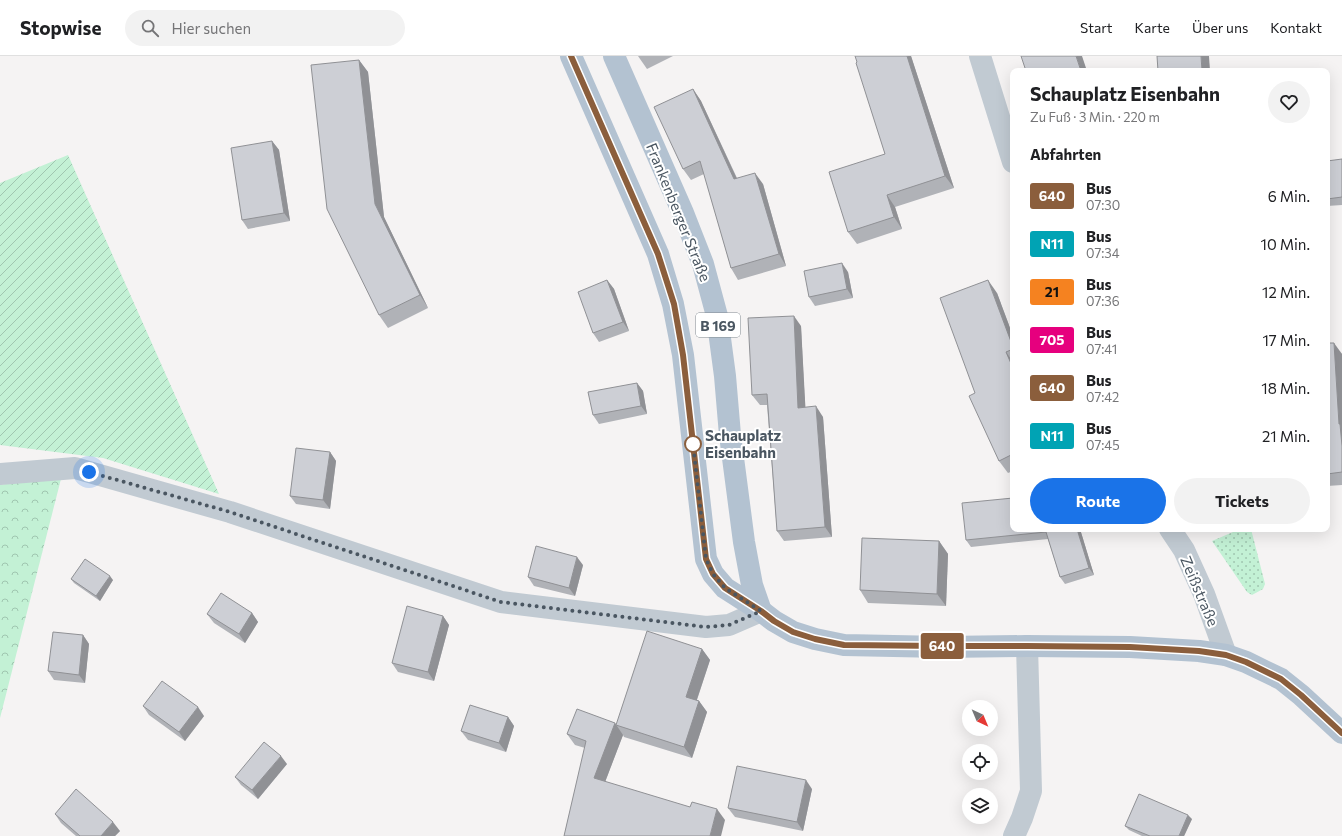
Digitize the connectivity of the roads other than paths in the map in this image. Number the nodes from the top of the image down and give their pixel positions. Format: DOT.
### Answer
graph roads {
  1 [pos="571,56"];
  2 [pos="614,56"];
  3 [pos="980,56"];
  4 [pos="1010,152"];
  5 [pos="0,474"];
  6 [pos="1172,532"];
  7 [pos="761,611"];
  8 [pos="1027,646"];
  9 [pos="1226,655"];
  10 [pos="1342,733"];
  11 [pos="1014,836"];
  1 -- 7 [label="main road, B 169"];
  2 -- 7 [label="main road, Frankenberger Straße / B 169"];
  3 -- 4 [label="street"];
  5 -- 7 [label="street"];
  6 -- 9 [label="street, Zeißstraße"];
  7 -- 8 [label="main road, B 169"];
  8 -- 9 [label="main road, B 169"];
  8 -- 11 [label="street"];
  9 -- 10 [label="main road, B 169"];
}
